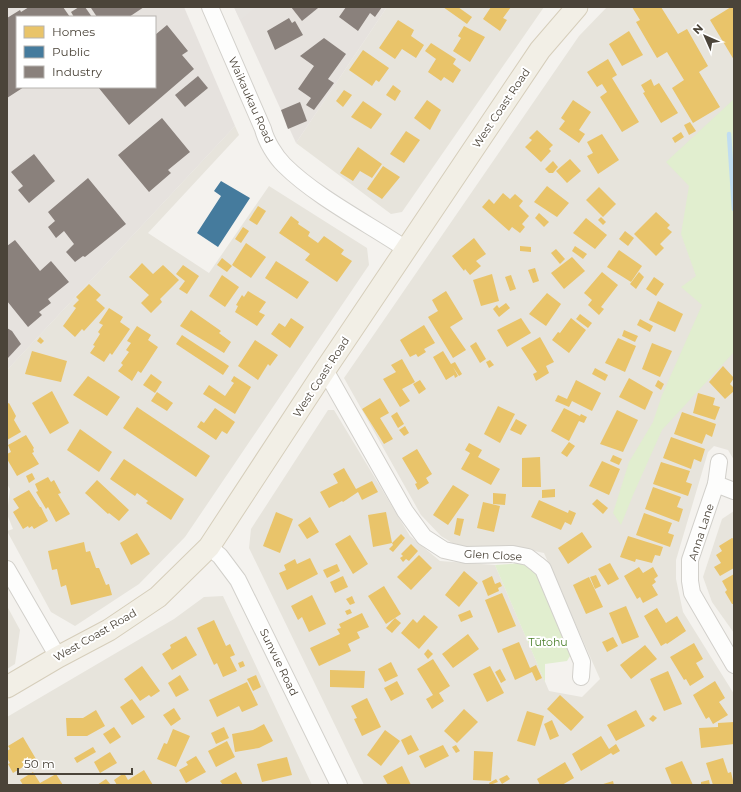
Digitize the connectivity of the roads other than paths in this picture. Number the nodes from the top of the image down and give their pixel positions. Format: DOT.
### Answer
graph roads {
  1 [pos="210,7"];
  2 [pos="577,7"];
  3 [pos="406,249"];
  4 [pos="325,370"];
  5 [pos="719,462"];
  6 [pos="716,484"];
  7 [pos="734,491"];
  8 [pos="208,547"];
  9 [pos="7,569"];
  10 [pos="58,657"];
  11 [pos="734,665"];
  12 [pos="581,677"];
  13 [pos="7,688"];
  14 [pos="338,785"];
  1 -- 3 [label="street, Waikaukau Road"];
  2 -- 3 [label="main road, West Coast Road"];
  3 -- 4 [label="main road, West Coast Road"];
  4 -- 8 [label="main road, West Coast Road"];
  4 -- 12 [label="street, Glen Close"];
  5 -- 6 [label="street, Anna Lane"];
  6 -- 7 [label="street"];
  6 -- 11 [label="street, Anna Lane"];
  8 -- 10 [label="main road, West Coast Road"];
  8 -- 14 [label="street, Sunvue Road"];
  9 -- 10 [label="street"];
  10 -- 13 [label="main road, West Coast Road"];
}
